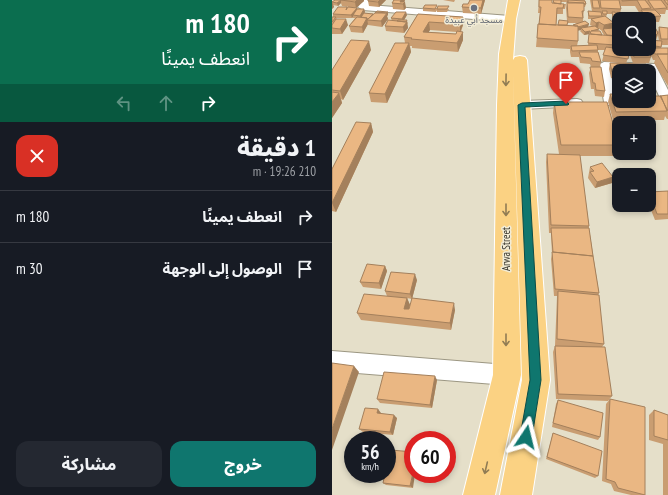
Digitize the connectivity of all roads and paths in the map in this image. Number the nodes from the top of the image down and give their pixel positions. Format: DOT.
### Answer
graph roads {
  1 [pos="368,0"];
  2 [pos="524,0"];
  3 [pos="512,9"];
  4 [pos="612,65"];
  5 [pos="656,76"];
  6 [pos="612,95"];
  7 [pos="666,95"];
  8 [pos="656,96"];
  9 [pos="612,102"];
  10 [pos="513,105"];
  11 [pos="332,361"];
  12 [pos="507,376"];
  13 [pos="536,380"];
  14 [pos="480,495"];
  15 [pos="516,495"];
  1 -- 3 [label="street"];
  2 -- 10 [label="main road, Arwa Street"];
  3 -- 10 [label="main road, Arwa Street, one-way"];
  4 -- 6 [label="street"];
  5 -- 7 [label="street"];
  7 -- 8 [label="street"];
  9 -- 10 [label="street"];
  10 -- 12 [label="main road, Arwa Street, one-way"];
  10 -- 13 [label="main road, Arwa Street"];
  11 -- 12 [label="street"];
  12 -- 13 [label="main road"];
  12 -- 14 [label="main road, Arwa Street, one-way"];
  13 -- 15 [label="main road, Arwa Street"];
}
